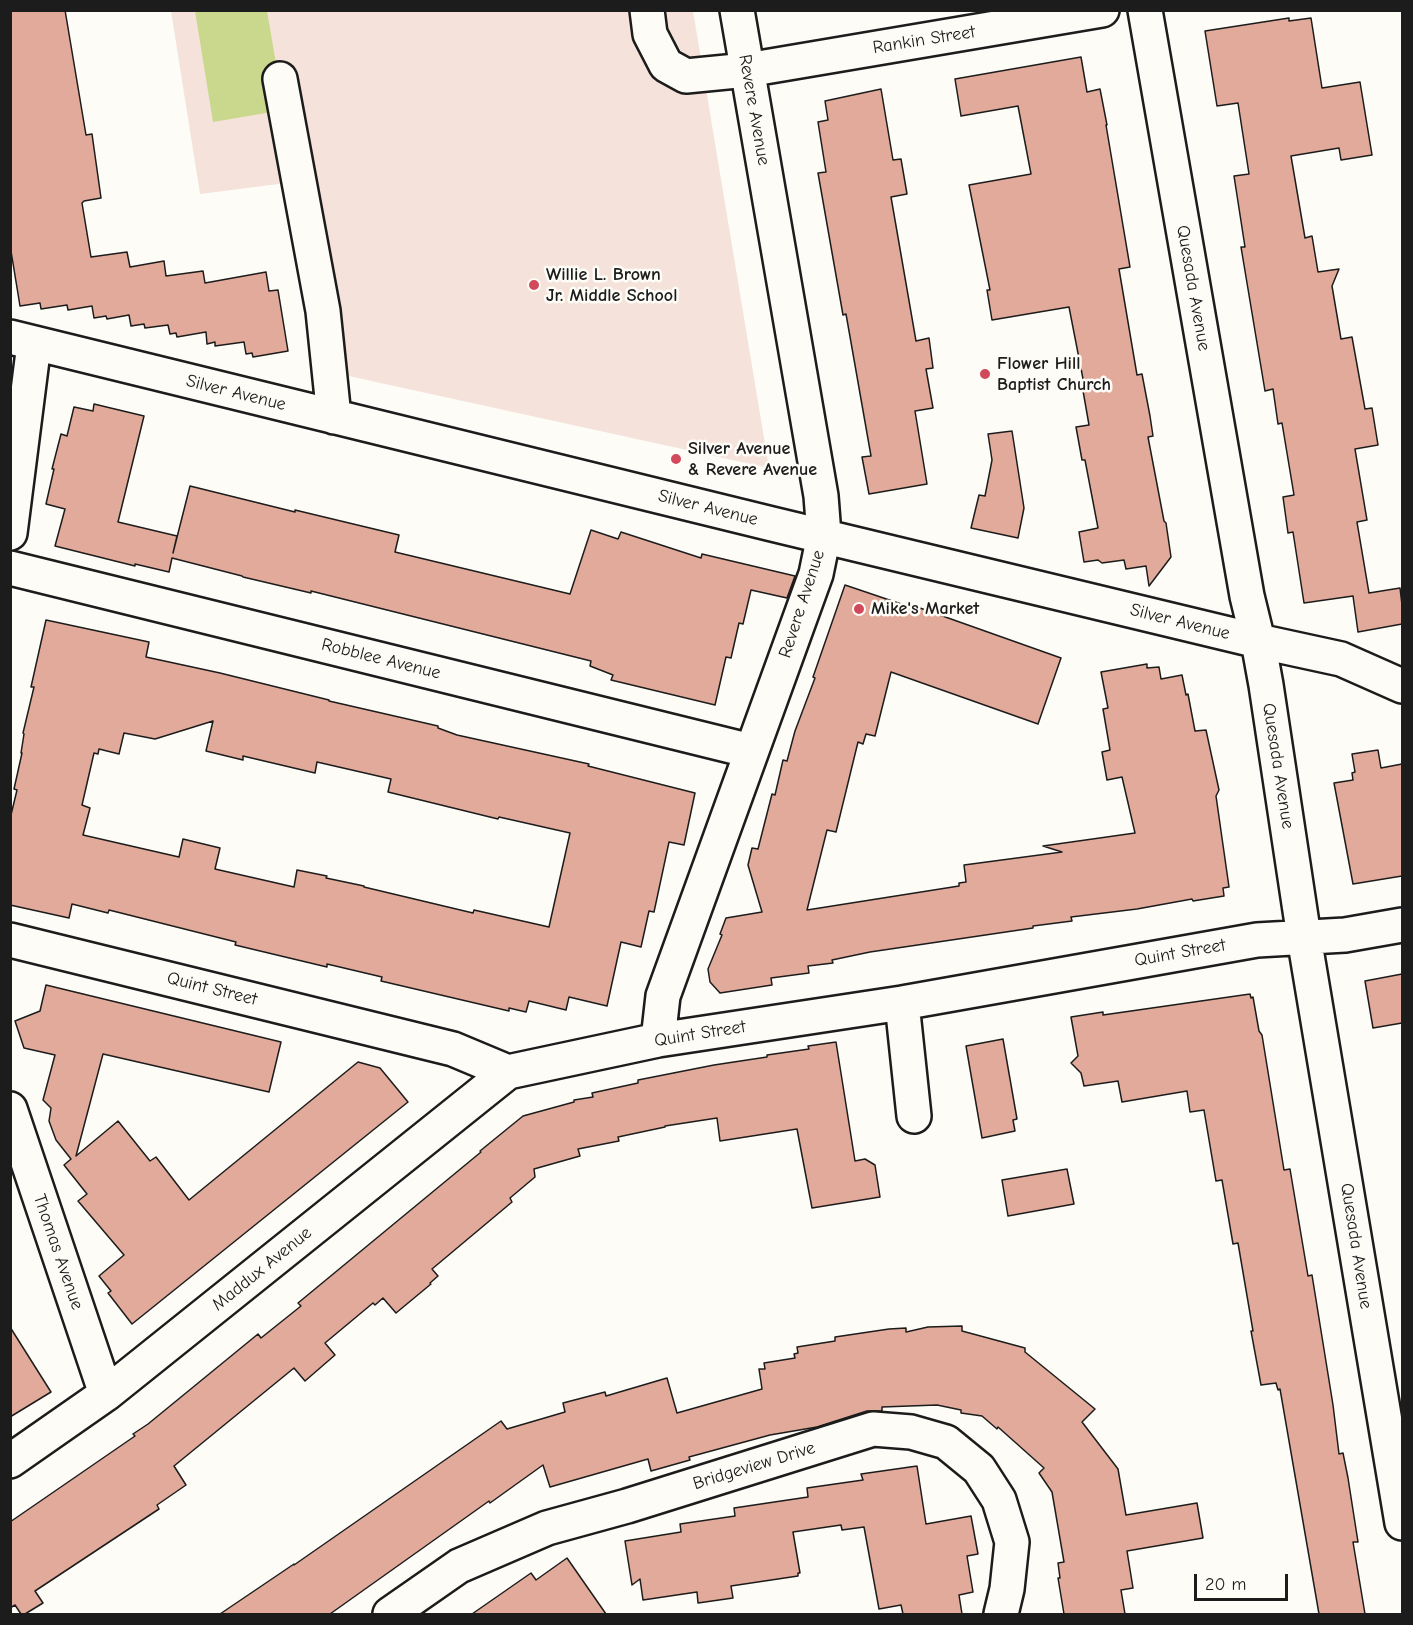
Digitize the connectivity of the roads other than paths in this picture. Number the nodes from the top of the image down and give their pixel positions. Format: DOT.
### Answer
graph roads {
  1 [pos="647,10"];
  2 [pos="737,10"];
  3 [pos="1102,10"];
  4 [pos="1145,10"];
  5 [pos="747,70"];
  6 [pos="280,79"];
  7 [pos="22,341"];
  8 [pos="334,417"];
  9 [pos="10,533"];
  10 [pos="824,535"];
  11 [pos="10,568"];
  12 [pos="1258,641"];
  13 [pos="1402,686"];
  14 [pos="751,751"];
  15 [pos="1402,925"];
  16 [pos="1304,937"];
  17 [pos="10,940"];
  18 [pos="902,1002"];
  19 [pos="658,1040"];
  20 [pos="508,1072"];
  21 [pos="10,1109"];
  22 [pos="914,1116"];
  23 [pos="106,1394"];
  24 [pos="10,1461"];
  25 [pos="1402,1523"];
  26 [pos="390,1614"];
  27 [pos="1002,1614"];
  1 -- 5 [label="street, Rankin Street"];
  2 -- 5 [label="street, Revere Avenue"];
  3 -- 5 [label="street, Rankin Street"];
  4 -- 12 [label="street, Quesada Avenue"];
  5 -- 10 [label="street, Revere Avenue"];
  6 -- 8 [label="street"];
  7 -- 8 [label="street, Silver Avenue"];
  7 -- 9 [label="street"];
  8 -- 10 [label="street, Silver Avenue"];
  10 -- 12 [label="street, Silver Avenue"];
  10 -- 14 [label="street, Revere Avenue"];
  11 -- 14 [label="street, Robblee Avenue"];
  12 -- 13 [label="street, Silver Avenue"];
  12 -- 16 [label="street, Quesada Avenue"];
  14 -- 19 [label="street, Revere Avenue"];
  15 -- 16 [label="street, Quint Street"];
  16 -- 18 [label="street, Quint Street"];
  16 -- 25 [label="street, Quesada Avenue"];
  17 -- 20 [label="street, Quint Street"];
  18 -- 19 [label="street, Quint Street"];
  18 -- 22 [label="street"];
  19 -- 20 [label="street, Quint Street"];
  20 -- 23 [label="street, Maddux Avenue"];
  21 -- 23 [label="street, Thomas Avenue"];
  23 -- 24 [label="street, Maddux Avenue"];
  26 -- 27 [label="street, Bridgeview Drive"];
}
